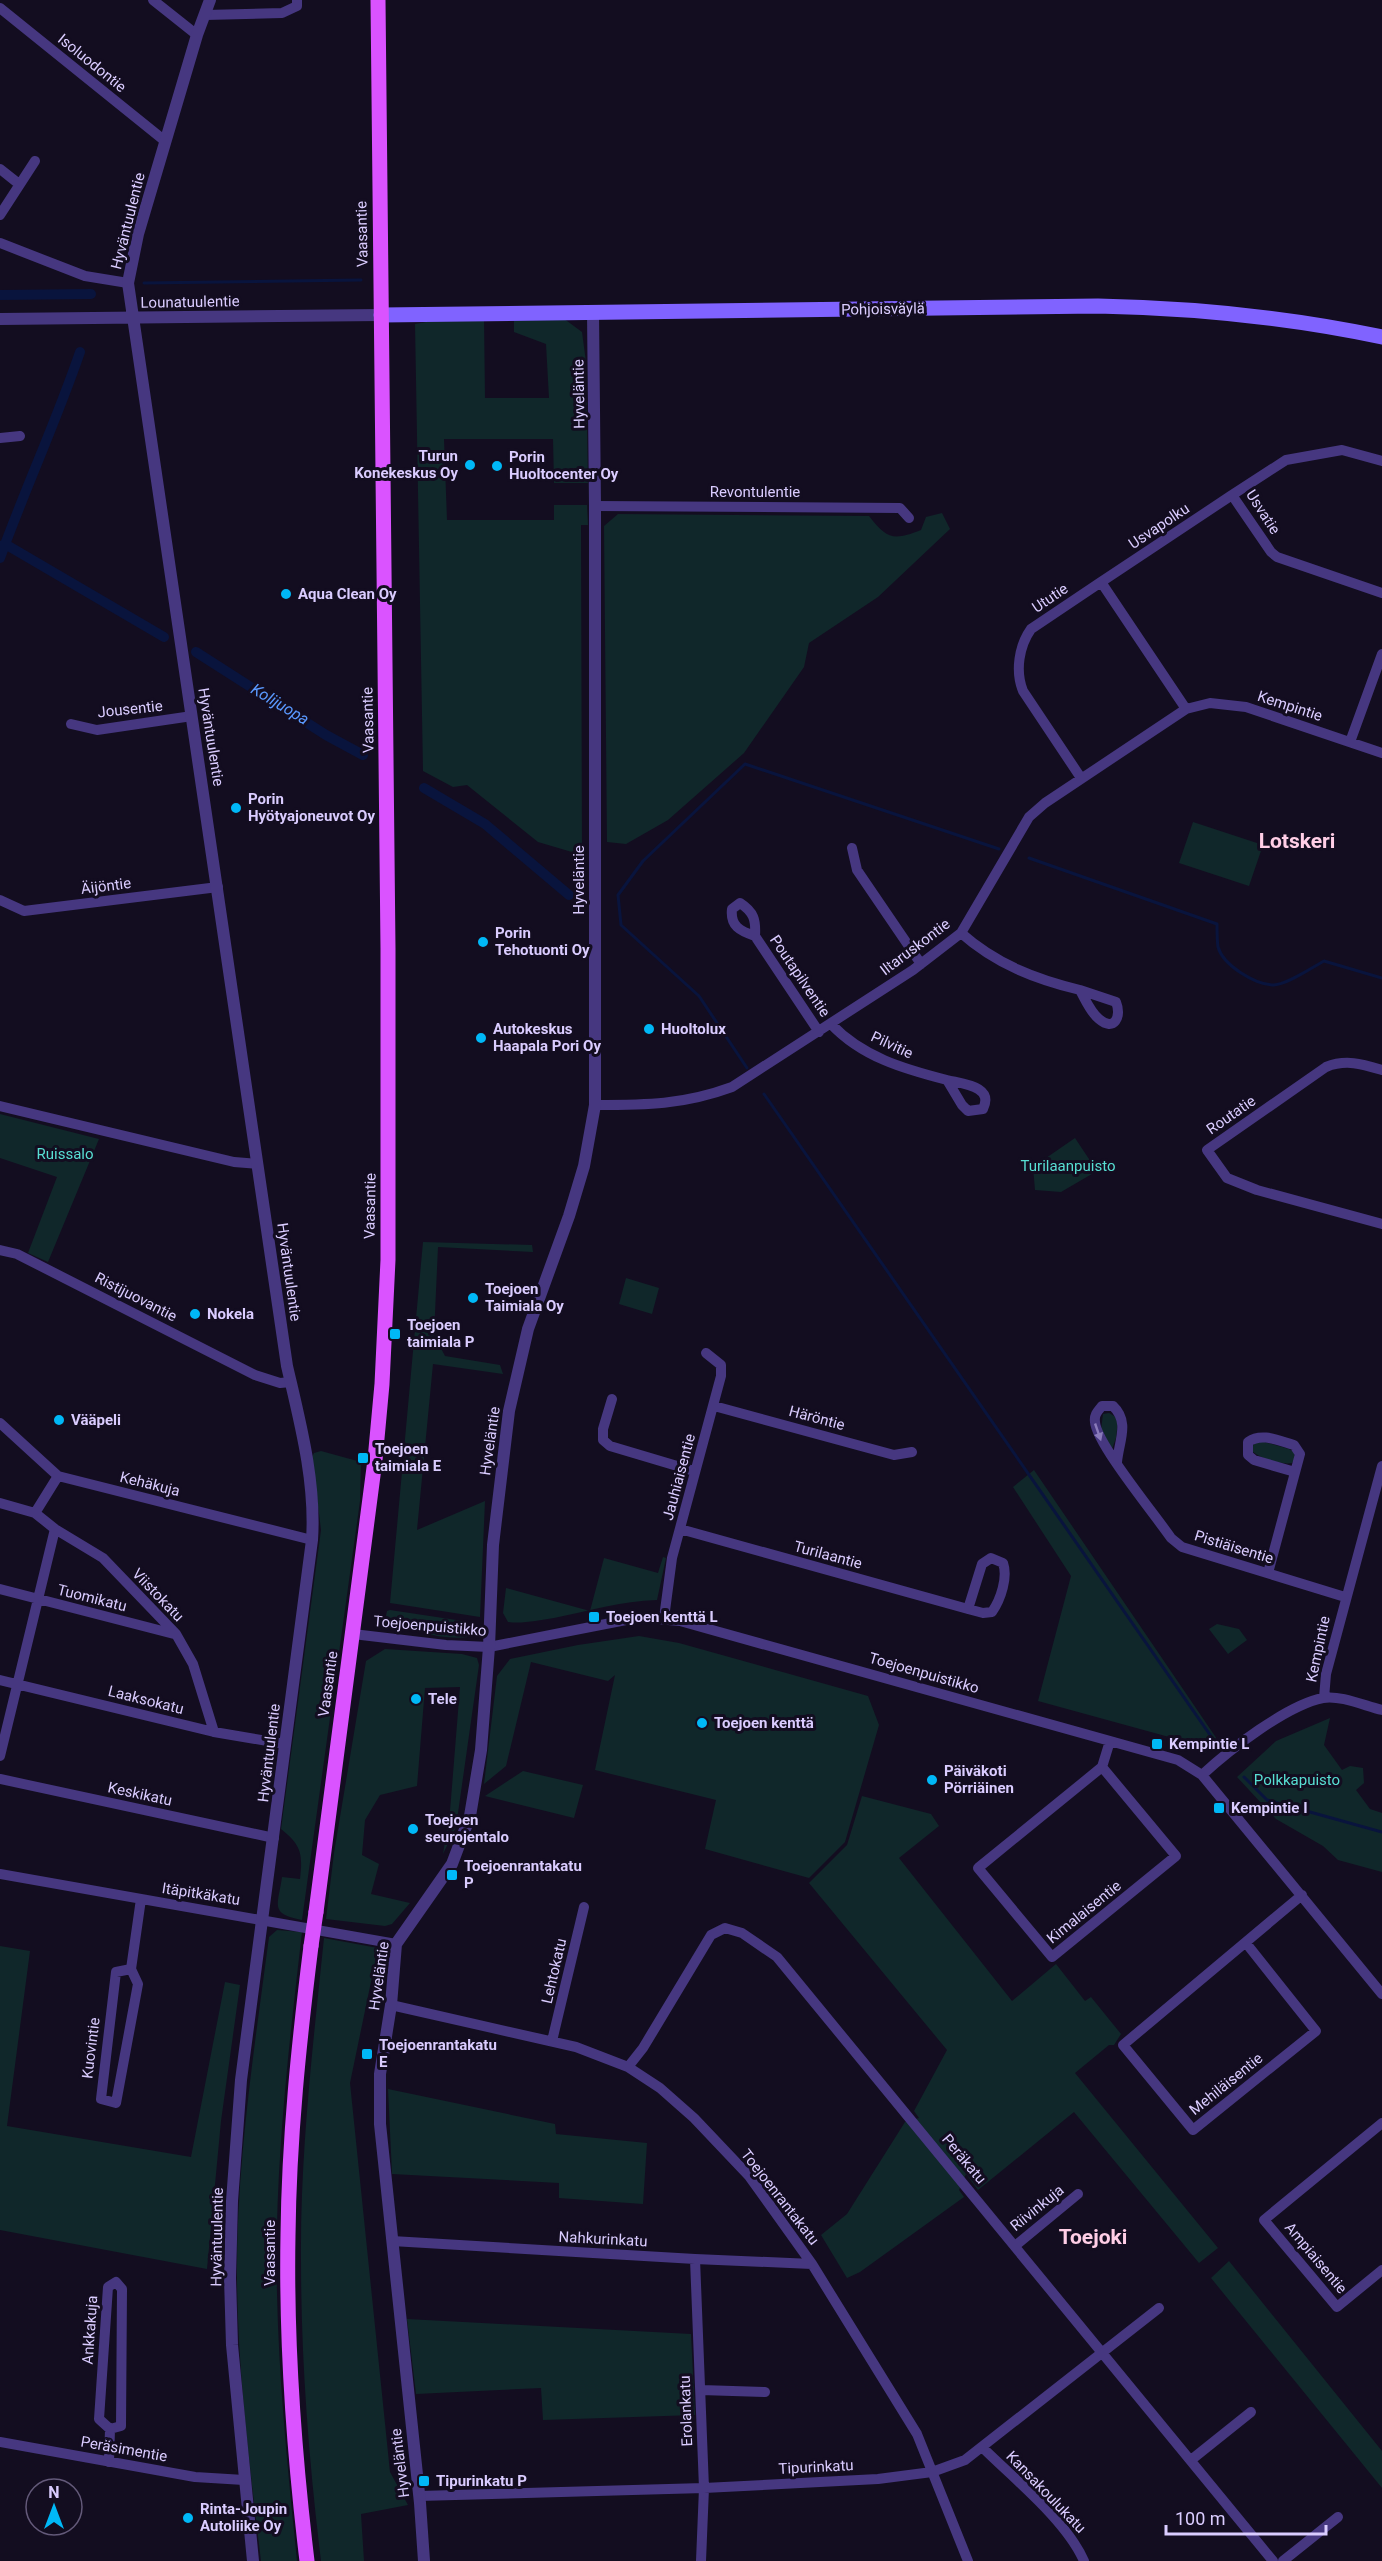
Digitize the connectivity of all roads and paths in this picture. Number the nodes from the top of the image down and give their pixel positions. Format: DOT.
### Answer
graph roads {
  1 [pos="153,0"];
  2 [pos="210,0"];
  3 [pos="297,0"];
  4 [pos="378,0"];
  5 [pos="0,8"];
  6 [pos="205,15"];
  7 [pos="197,35"];
  8 [pos="165,141"];
  9 [pos="35,161"];
  10 [pos="0,169"];
  11 [pos="19,184"];
  12 [pos="0,215"];
  13 [pos="0,243"];
  14 [pos="128,282"];
  15 [pos="593,312"];
  16 [pos="381,315"];
  17 [pos="133,317"];
  18 [pos="0,319"];
  19 [pos="1382,337"];
  20 [pos="20,436"];
  21 [pos="0,438"];
  22 [pos="1382,461"];
  23 [pos="1232,495"];
  24 [pos="596,506"];
  25 [pos="909,518"];
  26 [pos="1101,582"];
  27 [pos="1382,593"];
  28 [pos="1382,654"];
  29 [pos="1186,709"];
  30 [pos="192,716"];
  31 [pos="71,724"];
  32 [pos="1350,742"];
  33 [pos="1382,753"];
  34 [pos="1081,778"];
  35 [pos="852,848"];
  36 [pos="218,887"];
  37 [pos="0,900"];
  38 [pos="961,933"];
  39 [pos="755,936"];
  40 [pos="921,964"];
  41 [pos="1080,990"];
  42 [pos="831,1024"];
  43 [pos="819,1032"];
  44 [pos="1382,1070"];
  45 [pos="947,1080"];
  46 [pos="595,1105"];
  47 [pos="0,1106"];
  48 [pos="258,1164"];
  49 [pos="1382,1224"];
  50 [pos="0,1250"];
  51 [pos="706,1353"];
  52 [pos="291,1382"];
  53 [pos="612,1400"];
  54 [pos="714,1406"];
  55 [pos="0,1423"];
  56 [pos="912,1452"];
  57 [pos="1117,1462"];
  58 [pos="1382,1466"];
  59 [pos="694,1471"];
  60 [pos="1295,1472"];
  61 [pos="58,1476"];
  62 [pos="0,1503"];
  63 [pos="35,1513"];
  64 [pos="55,1529"];
  65 [pos="680,1529"];
  66 [pos="312,1540"];
  67 [pos="1268,1573"];
  68 [pos="0,1589"];
  69 [pos="1345,1597"];
  70 [pos="37,1599"];
  71 [pos="968,1609"];
  72 [pos="664,1618"];
  73 [pos="176,1634"];
  74 [pos="353,1634"];
  75 [pos="489,1647"];
  76 [pos="0,1680"];
  77 [pos="17,1684"];
  78 [pos="1324,1698"];
  79 [pos="1382,1710"];
  80 [pos="214,1732"];
  81 [pos="1110,1741"];
  82 [pos="285,1744"];
  83 [pos="0,1756"];
  84 [pos="1102,1767"];
  85 [pos="1202,1775"];
  86 [pos="0,1779"];
  87 [pos="274,1838"];
  88 [pos="0,1874"];
  89 [pos="1302,1895"];
  90 [pos="141,1899"];
  91 [pos="584,1907"];
  92 [pos="264,1919"];
  93 [pos="1246,1943"];
  94 [pos="396,1944"];
  95 [pos="131,1969"];
  96 [pos="1382,1994"];
  97 [pos="391,2005"];
  98 [pos="552,2041"];
  99 [pos="628,2067"];
  100 [pos="1382,2123"];
  101 [pos="1078,2194"];
  102 [pos="392,2241"];
  103 [pos="1015,2246"];
  104 [pos="695,2259"];
  105 [pos="812,2264"];
  106 [pos="1382,2270"];
  107 [pos="1159,2308"];
  108 [pos="1102,2352"];
  109 [pos="701,2390"];
  110 [pos="765,2392"];
  111 [pos="1251,2412"];
  112 [pos="110,2429"];
  113 [pos="0,2442"];
  114 [pos="982,2447"];
  115 [pos="1191,2460"];
  116 [pos="109,2462"];
  117 [pos="932,2472"];
  118 [pos="244,2480"];
  119 [pos="704,2488"];
  120 [pos="419,2496"];
  121 [pos="1338,2517"];
  122 [pos="253,2561"];
  123 [pos="308,2561"];
  124 [pos="424,2561"];
  125 [pos="701,2561"];
  126 [pos="968,2561"];
  127 [pos="1084,2561"];
  128 [pos="1273,2561"];
  129 [pos="1283,2561"];
  1 -- 7 [label="street"];
  2 -- 6 [label="street, Hyväntuulentie"];
  3 -- 6 [label="street"];
  4 -- 16 [label="main road, Vaasantie"];
  5 -- 8 [label="street, Isoluodontie"];
  6 -- 7 [label="street, Hyväntuulentie"];
  7 -- 8 [label="street, Hyväntuulentie"];
  8 -- 14 [label="street, Hyväntuulentie"];
  9 -- 11 [label="street"];
  10 -- 11 [label="street"];
  11 -- 12 [label="street"];
  13 -- 14 [label="street"];
  14 -- 17 [label="street, Hyväntuulentie"];
  15 -- 16 [label="main road, Pohjoisväylä"];
  15 -- 19 [label="main road, Pohjoisväylä"];
  15 -- 24 [label="street, Hyveläntie"];
  16 -- 17 [label="street, Lounatuulentie"];
  16 -- 74 [label="main road, Vaasantie"];
  17 -- 18 [label="street, Lounatuulentie"];
  17 -- 30 [label="street, Hyväntuulentie"];
  20 -- 21 [label="street"];
  22 -- 23 [label="street, Usvatie"];
  23 -- 26 [label="street, Usvapolku"];
  23 -- 27 [label="street, Usvatie"];
  24 -- 25 [label="street, Revontulentie"];
  24 -- 46 [label="street, Hyveläntie"];
  26 -- 29 [label="street"];
  26 -- 34 [label="street, Ututie"];
  28 -- 32 [label="street"];
  29 -- 32 [label="street, Kempintie"];
  29 -- 34 [label="street, Iltaruskontie"];
  30 -- 31 [label="street, Jousentie"];
  30 -- 36 [label="street, Hyväntuulentie"];
  32 -- 33 [label="street, Kempintie"];
  34 -- 38 [label="street, Iltaruskontie"];
  35 -- 40 [label="street"];
  36 -- 37 [label="street, Äijöntie"];
  36 -- 48 [label="street, Hyväntuulentie"];
  38 -- 40 [label="street, Iltaruskontie"];
  38 -- 41 [label="street"];
  39 -- 43 [label="street, Poutapilventie"];
  40 -- 42 [label="street, Iltaruskontie"];
  42 -- 43 [label="street, Iltaruskontie"];
  42 -- 45 [label="street, Pilvitie"];
  43 -- 46 [label="street, Iltaruskontie"];
  44 -- 49 [label="street, Routatie"];
  46 -- 75 [label="street, Hyveläntie"];
  47 -- 48 [label="street"];
  48 -- 52 [label="street, Hyväntuulentie"];
  50 -- 52 [label="street, Ristijuovantie"];
  51 -- 54 [label="street, Jauhiaisentie"];
  52 -- 66 [label="street, Hyväntuulentie"];
  53 -- 59 [label="street"];
  54 -- 56 [label="street, Häröntie"];
  54 -- 59 [label="street, Jauhiaisentie"];
  55 -- 61 [label="street, Kehäkuja"];
  57 -- 57 [label="street, Pistiäisentie, one-way"];
  57 -- 67 [label="street, Pistiäisentie"];
  58 -- 69 [label="street, Kempintie"];
  59 -- 65 [label="street, Jauhiaisentie"];
  60 -- 60 [label="street"];
  60 -- 67 [label="street"];
  61 -- 63 [label="street"];
  61 -- 66 [label="street, Kehäkuja"];
  62 -- 63 [label="street"];
  63 -- 64 [label="street, Viistokatu"];
  64 -- 70 [label="street"];
  64 -- 73 [label="street, Viistokatu"];
  65 -- 71 [label="street, Turilaantie"];
  65 -- 72 [label="street, Jauhiaisentie"];
  66 -- 82 [label="street, Hyväntuulentie"];
  67 -- 69 [label="street, Pistiäisentie"];
  68 -- 70 [label="street, Tuomikatu"];
  69 -- 78 [label="street, Kempintie"];
  70 -- 73 [label="street, Tuomikatu"];
  70 -- 77 [label="street"];
  71 -- 71 [label="street, Turilaantie"];
  72 -- 75 [label="street, Toejoenpuistikko"];
  72 -- 81 [label="street, Toejoenpuistikko"];
  73 -- 80 [label="street, Viistokatu"];
  74 -- 75 [label="street, Toejoenpuistikko"];
  74 -- 123 [label="main road, Vaasantie, bridge"];
  75 -- 94 [label="street, Hyveläntie"];
  76 -- 77 [label="street, Laaksokatu"];
  77 -- 80 [label="street, Laaksokatu"];
  77 -- 83 [label="street"];
  78 -- 79 [label="street"];
  78 -- 85 [label="street, Kempintie"];
  80 -- 82 [label="street, Laaksokatu"];
  81 -- 84 [label="street"];
  81 -- 85 [label="street, Toejoenpuistikko"];
  82 -- 87 [label="street, Hyväntuulentie"];
  84 -- 84 [label="street, Kimalaisentie"];
  85 -- 89 [label="street, Toejoenpuistikko"];
  86 -- 87 [label="street, Keskikatu"];
  87 -- 92 [label="street, Hyväntuulentie"];
  88 -- 90 [label="street, Itäpitkäkatu"];
  89 -- 93 [label="street, Mehiläisentie"];
  89 -- 96 [label="street, Toejoenpuistikko"];
  90 -- 92 [label="street, Itäpitkäkatu"];
  90 -- 95 [label="street, Kuovintie"];
  91 -- 98 [label="street, Lehtokatu"];
  92 -- 94 [label="street, Itäpitkäkatu"];
  92 -- 118 [label="street, Hyväntuulentie"];
  93 -- 93 [label="street, Mehiläisentie"];
  94 -- 97 [label="street, Hyveläntie"];
  95 -- 95 [label="street, Kuovintie"];
  97 -- 98 [label="street, Toejoenrantakatu"];
  97 -- 102 [label="street, Hyveläntie"];
  98 -- 99 [label="street, Toejoenrantakatu"];
  99 -- 103 [label="street, Peräkatu"];
  99 -- 105 [label="street, Toejoenrantakatu"];
  100 -- 106 [label="street, Ampiaisentie"];
  101 -- 103 [label="street, Riivinkuja"];
  102 -- 104 [label="street, Nahkurinkatu"];
  102 -- 120 [label="street, Hyveläntie"];
  103 -- 108 [label="street, Peräkatu"];
  104 -- 105 [label="street, Nahkurinkatu"];
  104 -- 109 [label="street, Erolankatu"];
  105 -- 117 [label="street, Toejoenrantakatu"];
  107 -- 108 [label="street, Tipurinkatu"];
  108 -- 114 [label="street, Tipurinkatu"];
  108 -- 115 [label="street, Peräkatu"];
  109 -- 110 [label="street"];
  109 -- 119 [label="street, Erolankatu"];
  111 -- 115 [label="street"];
  112 -- 112 [label="street, Ankkakuja"];
  112 -- 116 [label="street, Ankkakuja"];
  113 -- 116 [label="street, Peräsimentie"];
  114 -- 117 [label="street, Tipurinkatu"];
  114 -- 127 [label="street, Kansakoulukatu"];
  115 -- 128 [label="street, Peräkatu"];
  116 -- 118 [label="street, Peräsimentie"];
  117 -- 119 [label="street, Tipurinkatu"];
  117 -- 126 [label="street, Toejoenrantakatu"];
  118 -- 122 [label="street, Hyväntuulentie"];
  119 -- 120 [label="street, Tipurinkatu"];
  119 -- 125 [label="street, Erolankatu"];
  120 -- 124 [label="street, Hyveläntie"];
  121 -- 129 [label="street"];
}
